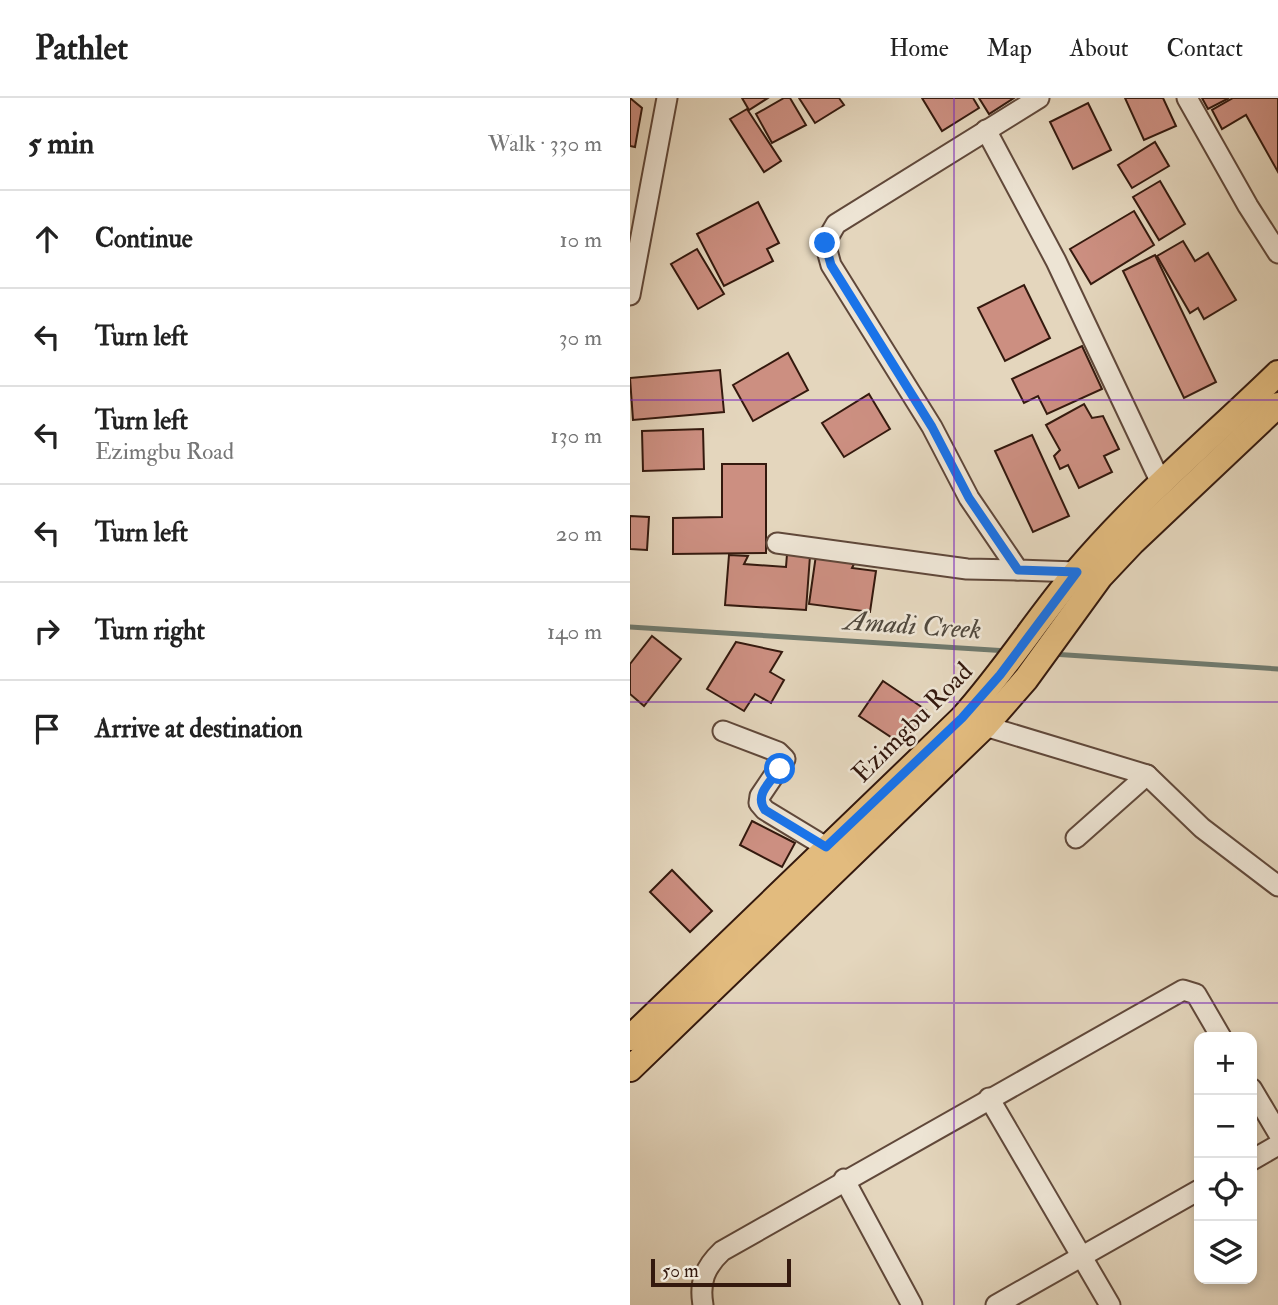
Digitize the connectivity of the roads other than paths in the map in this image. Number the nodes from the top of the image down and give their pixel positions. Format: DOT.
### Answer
graph roads {
  1 [pos="667,98"];
  2 [pos="1039,98"];
  3 [pos="1187,98"];
  4 [pos="986,130"];
  5 [pos="1278,253"];
  6 [pos="630,295"];
  7 [pos="1278,373"];
  8 [pos="1278,405"];
  9 [pos="1162,485"];
  10 [pos="777,543"];
  11 [pos="1018,570"];
  12 [pos="1077,572"];
  13 [pos="1056,617"];
  14 [pos="985,726"];
  15 [pos="723,731"];
  16 [pos="1147,775"];
  17 [pos="1076,838"];
  18 [pos="826,847"];
  19 [pos="1278,886"];
  20 [pos="1218,1032"];
  21 [pos="641,1044"];
  22 [pos="630,1069"];
  23 [pos="1256,1095"];
  24 [pos="989,1098"];
  25 [pos="1278,1133"];
  26 [pos="1278,1145"];
  27 [pos="1255,1158"];
  28 [pos="844,1179"];
  29 [pos="1194,1193"];
  30 [pos="1084,1257"];
  31 [pos="703,1305"];
  32 [pos="912,1305"];
  33 [pos="996,1305"];
  34 [pos="1110,1305"];
  1 -- 6 [label="street"];
  2 -- 4 [label="street"];
  3 -- 5 [label="street"];
  4 -- 9 [label="street"];
  4 -- 11 [label="street"];
  7 -- 9 [label="main road, Ezimgbu Road"];
  8 -- 13 [label="main road, Ezimgbu Road"];
  9 -- 12 [label="main road, Ezimgbu Road"];
  10 -- 11 [label="street"];
  11 -- 12 [label="street"];
  12 -- 13 [label="main road, Ezimgbu Road"];
  13 -- 14 [label="main road, Ezimgbu Road"];
  13 -- 18 [label="main road, Ezimgbu Road"];
  14 -- 16 [label="street"];
  14 -- 21 [label="main road, Ezimgbu Road"];
  15 -- 18 [label="street"];
  16 -- 17 [label="street"];
  16 -- 19 [label="street"];
  18 -- 21 [label="main road, Ezimgbu Road"];
  20 -- 24 [label="street"];
  21 -- 22 [label="main road, Ezimgbu Road"];
  23 -- 25 [label="street"];
  24 -- 28 [label="street"];
  24 -- 30 [label="street"];
  26 -- 27 [label="street"];
  28 -- 31 [label="street"];
  28 -- 32 [label="street"];
  29 -- 30 [label="street"];
  30 -- 33 [label="street"];
  30 -- 34 [label="street"];
}
